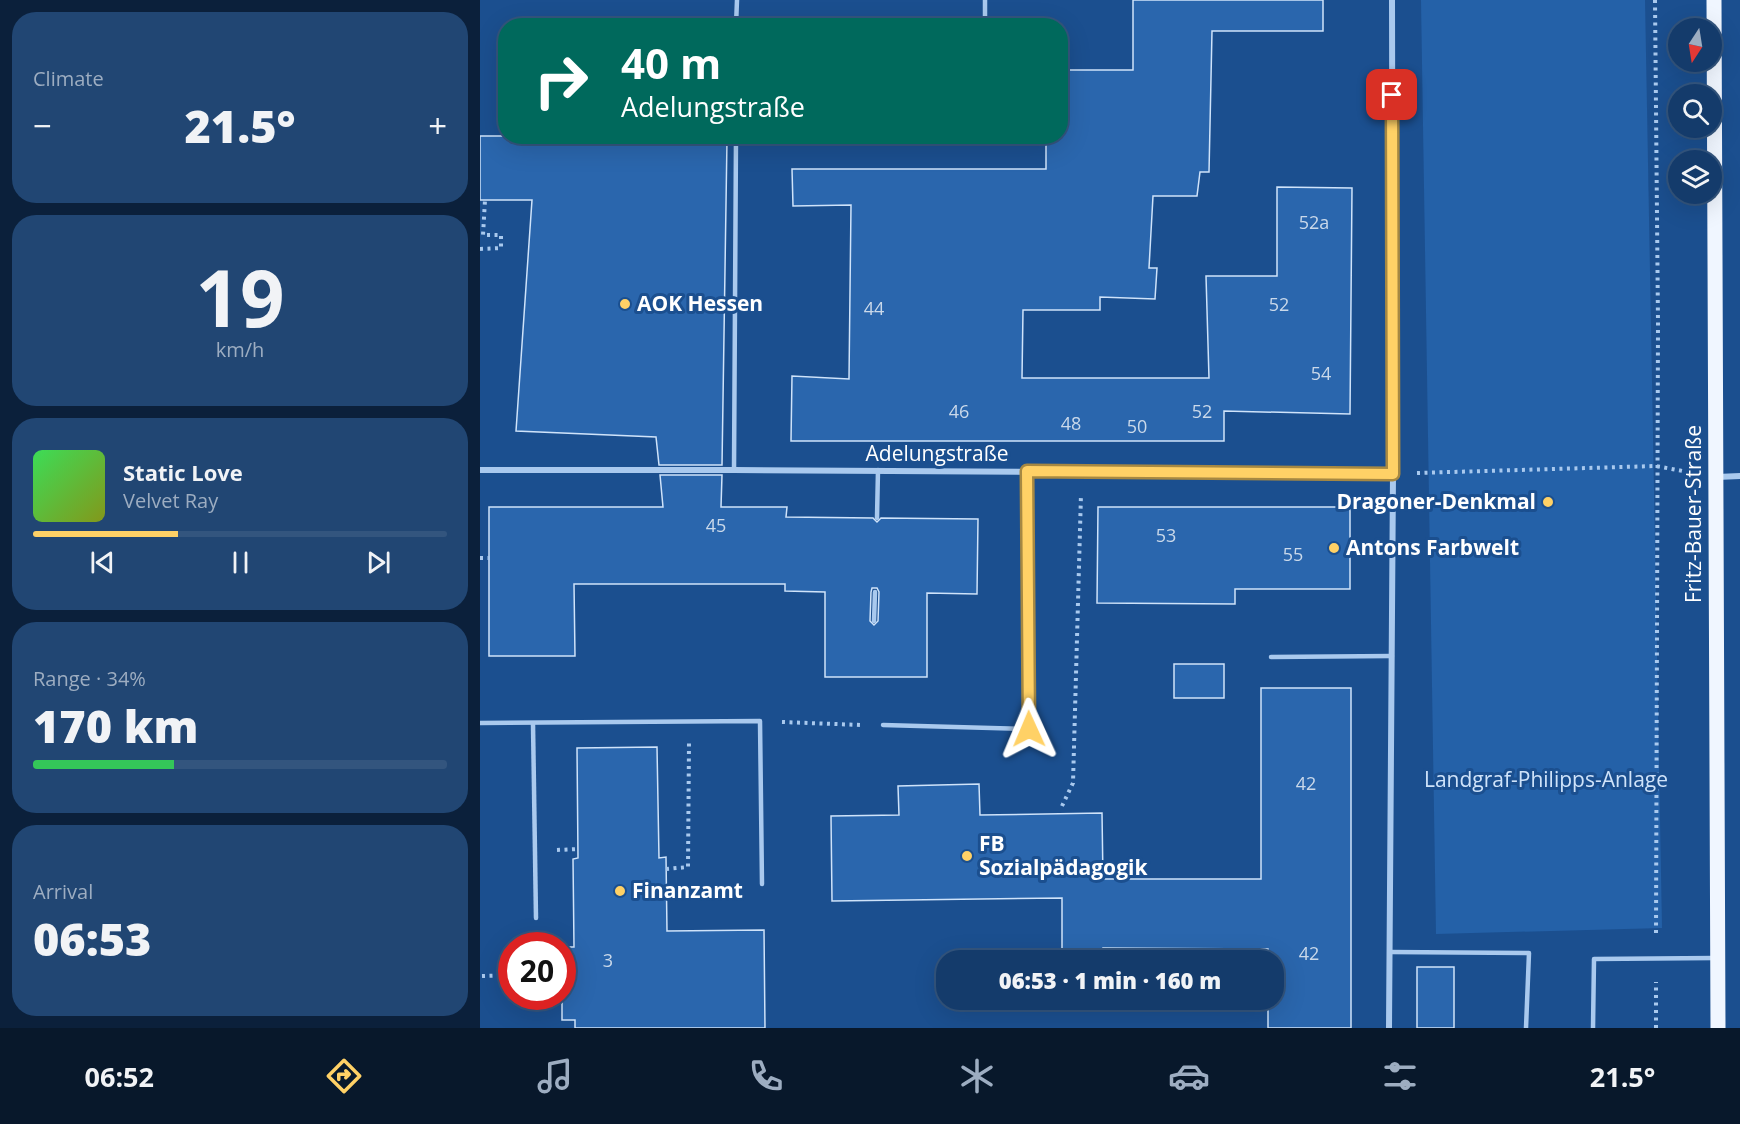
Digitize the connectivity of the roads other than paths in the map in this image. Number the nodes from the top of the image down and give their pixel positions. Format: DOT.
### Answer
graph roads {
  1 [pos="736,0"];
  2 [pos="985,0"];
  3 [pos="1392,0"];
  4 [pos="1714,0"];
  5 [pos="736,18"];
  6 [pos="985,18"];
  7 [pos="736,144"];
  8 [pos="480,470"];
  9 [pos="734,470"];
  10 [pos="878,470"];
  11 [pos="1027,471"];
  12 [pos="1393,474"];
  13 [pos="1740,476"];
  14 [pos="1715,477"];
  15 [pos="877,518"];
  16 [pos="875,592"];
  17 [pos="874,621"];
  18 [pos="1392,656"];
  19 [pos="1271,657"];
  20 [pos="480,723"];
  21 [pos="533,724"];
  22 [pos="883,725"];
  23 [pos="762,884"];
  24 [pos="536,918"];
  25 [pos="1390,951"];
  26 [pos="1718,958"];
  27 [pos="1389,1028"];
  28 [pos="1526,1028"];
  29 [pos="1593,1028"];
  30 [pos="1718,1028"];
  1 -- 5 [label="lane"];
  2 -- 6 [label="lane"];
  3 -- 12 [label="street"];
  4 -- 14 [label="main road, Fritz-Bauer-Straße"];
  7 -- 9 [label="lane"];
  8 -- 9 [label="street, Adelungstraße"];
  9 -- 10 [label="street, Adelungstraße"];
  10 -- 11 [label="street, Adelungstraße"];
  10 -- 15 [label="lane"];
  11 -- 12 [label="street, Adelungstraße"];
  11 -- 22 [label="lane"];
  12 -- 18 [label="street"];
  13 -- 14 [label="street"];
  14 -- 26 [label="main road, Fritz-Bauer-Straße"];
  16 -- 17 [label="lane"];
  18 -- 19 [label="lane"];
  18 -- 25 [label="street"];
  20 -- 21 [label="lane"];
  21 -- 23 [label="lane"];
  21 -- 24 [label="lane"];
  25 -- 27 [label="street"];
  25 -- 28 [label="lane"];
  26 -- 29 [label="lane"];
  26 -- 30 [label="main road, Fritz-Bauer-Straße"];
}
